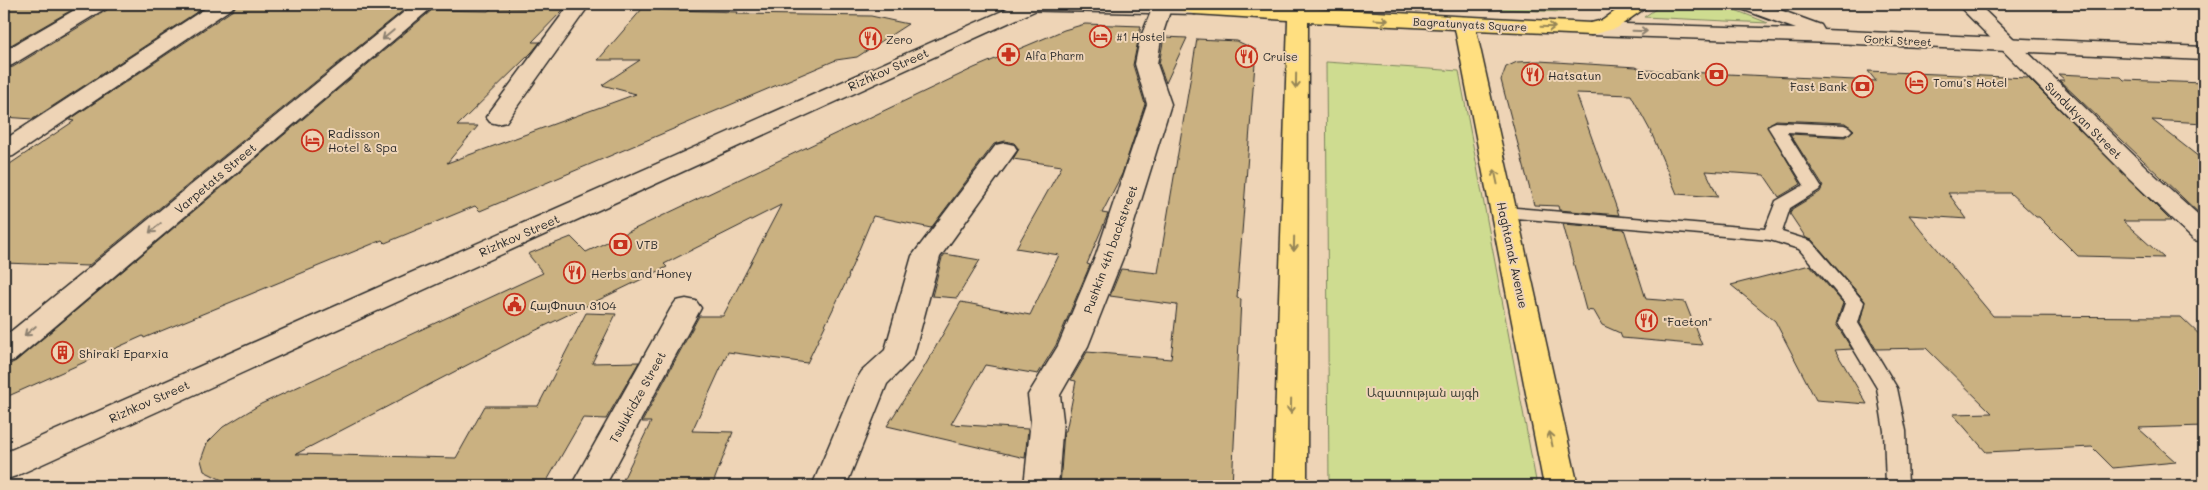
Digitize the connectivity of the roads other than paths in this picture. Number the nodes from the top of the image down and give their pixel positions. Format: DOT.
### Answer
graph roads {
  1 [pos="99,4"];
  2 [pos="225,4"];
  3 [pos="426,4"];
  4 [pos="580,4"];
  5 [pos="1012,4"];
  6 [pos="1034,4"];
  7 [pos="1638,4"];
  8 [pos="1746,4"];
  9 [pos="1967,4"];
  10 [pos="1168,6"];
  11 [pos="1298,15"];
  12 [pos="1464,24"];
  13 [pos="1591,29"];
  14 [pos="1834,37"];
  15 [pos="2009,45"];
  16 [pos="2204,54"];
  17 [pos="4,60"];
  18 [pos="498,117"];
  19 [pos="1844,130"];
  20 [pos="1004,150"];
  21 [pos="4,151"];
  22 [pos="1504,212"];
  23 [pos="2204,234"];
  24 [pos="1772,235"];
  25 [pos="686,308"];
  26 [pos="4,353"];
  27 [pos="4,467"];
  28 [pos="588,486"];
  29 [pos="829,486"];
  30 [pos="1041,486"];
  31 [pos="1290,486"];
  32 [pos="1561,486"];
  33 [pos="1897,486"];
  1 -- 17 [label="street"];
  2 -- 21 [label="street"];
  3 -- 26 [label="street, Varpetats Street, one-way"];
  4 -- 18 [label="street"];
  5 -- 6 [label="street"];
  6 -- 10 [label="street"];
  6 -- 27 [label="street, Rizhkov Street"];
  7 -- 13 [label="highway, Bagratunyats Square"];
  8 -- 14 [label="street"];
  9 -- 15 [label="street, Sundukyan Street"];
  10 -- 11 [label="highway, Bagratunyats Square"];
  10 -- 30 [label="street, Pushkin 4th backstreet"];
  11 -- 12 [label="highway, Bagratunyats Square, one-way"];
  11 -- 31 [label="highway, one-way"];
  12 -- 13 [label="highway, Bagratunyats Square, one-way"];
  22 -- 12 [label="highway, Haghtanak Avenue, one-way"];
  13 -- 14 [label="street, Gorki Street, one-way"];
  14 -- 15 [label="street, Gorki Street"];
  15 -- 16 [label="street, Gorki Street"];
  15 -- 23 [label="street, Sundukyan Street"];
  19 -- 24 [label="lane"];
  20 -- 29 [label="street"];
  22 -- 24 [label="lane"];
  32 -- 22 [label="highway, Haghtanak Avenue, one-way"];
  24 -- 33 [label="lane"];
  25 -- 28 [label="street, Tsulukidze Street"];
}
